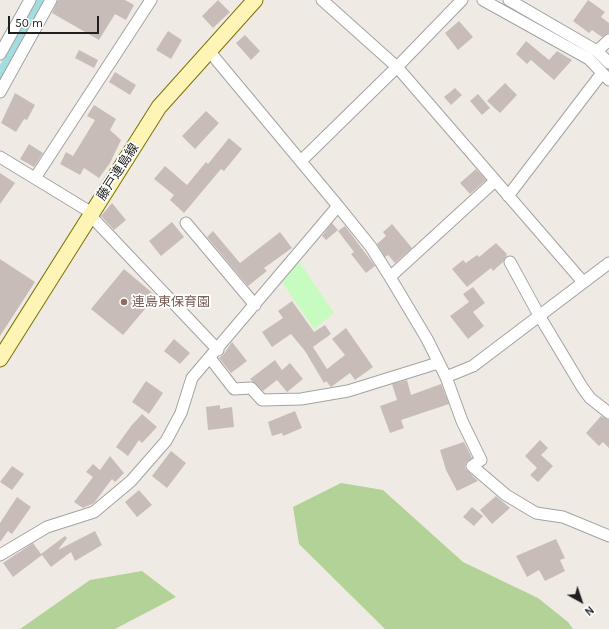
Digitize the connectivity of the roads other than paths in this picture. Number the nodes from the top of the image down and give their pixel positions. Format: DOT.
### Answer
graph roads {
  1 [pos="30,0"];
  2 [pos="51,0"];
  3 [pos="151,0"];
  4 [pos="255,0"];
  5 [pos="322,0"];
  6 [pos="462,0"];
  7 [pos="484,0"];
  8 [pos="509,0"];
  9 [pos="609,40"];
  10 [pos="209,51"];
  11 [pos="597,51"];
  12 [pos="0,54"];
  13 [pos="608,61"];
  14 [pos="397,67"];
  15 [pos="603,74"];
  16 [pos="0,92"];
  17 [pos="0,157"];
  18 [pos="301,161"];
  19 [pos="35,178"];
  20 [pos="496,181"];
  21 [pos="508,196"];
  22 [pos="338,206"];
  23 [pos="91,214"];
  24 [pos="186,223"];
  25 [pos="510,262"];
  26 [pos="608,265"];
  27 [pos="390,277"];
  28 [pos="583,282"];
  29 [pos="255,305"];
  30 [pos="540,317"];
  31 [pos="218,350"];
  32 [pos="210,358"];
  33 [pos="0,359"];
  34 [pos="438,363"];
  35 [pos="446,377"];
  36 [pos="609,413"];
  37 [pos="609,536"];
  38 [pos="0,556"];
  1 -- 12 [label="street"];
  2 -- 16 [label="street"];
  3 -- 19 [label="street"];
  4 -- 10 [label="main road, 藤戸連島線"];
  5 -- 14 [label="street"];
  6 -- 14 [label="street"];
  7 -- 15 [label="street"];
  8 -- 11 [label="street"];
  9 -- 11 [label="street"];
  10 -- 18 [label="street"];
  10 -- 23 [label="main road, 藤戸連島線"];
  11 -- 13 [label="street"];
  13 -- 15 [label="street"];
  14 -- 18 [label="street"];
  14 -- 20 [label="street"];
  15 -- 21 [label="street"];
  17 -- 19 [label="street"];
  18 -- 22 [label="street"];
  19 -- 23 [label="street"];
  20 -- 21 [label="street"];
  20 -- 27 [label="street"];
  21 -- 28 [label="street"];
  22 -- 27 [label="street"];
  22 -- 29 [label="street"];
  23 -- 31 [label="street"];
  23 -- 33 [label="main road, 藤戸連島線"];
  24 -- 29 [label="street"];
  25 -- 30 [label="street"];
  26 -- 28 [label="street"];
  27 -- 34 [label="street"];
  28 -- 30 [label="street"];
  29 -- 31 [label="street"];
  30 -- 35 [label="street"];
  30 -- 36 [label="street"];
  31 -- 32 [label="street"];
  32 -- 34 [label="street"];
  32 -- 38 [label="street"];
  34 -- 35 [label="street"];
  35 -- 37 [label="street"];
}
